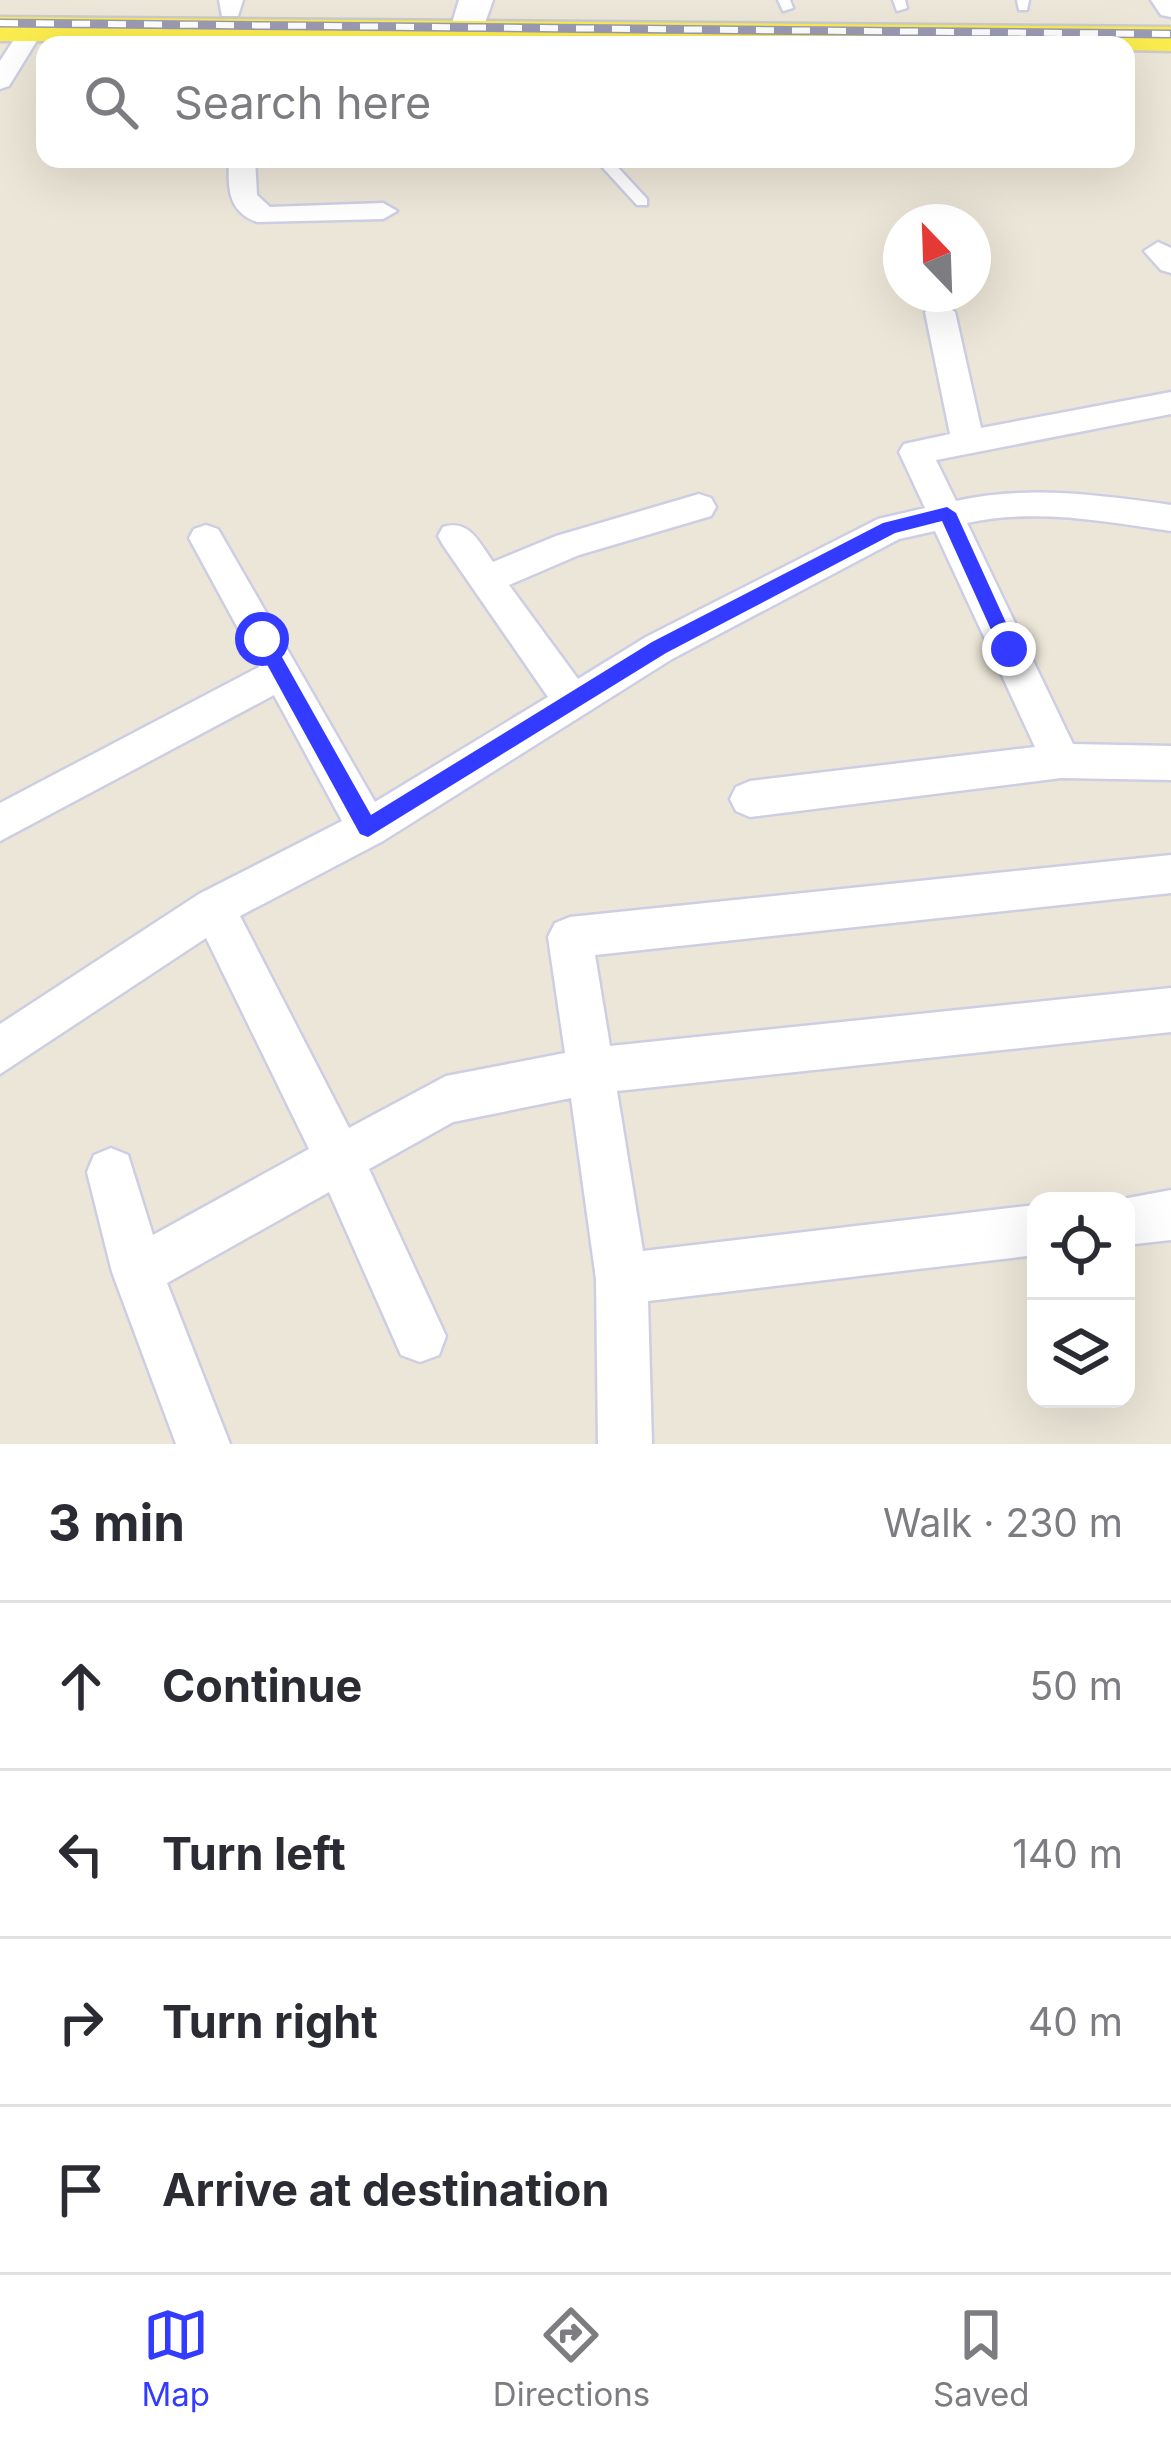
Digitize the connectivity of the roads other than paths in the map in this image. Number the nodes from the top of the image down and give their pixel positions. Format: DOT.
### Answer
graph roads {
  1 [pos="786,4"];
  2 [pos="900,4"];
  3 [pos="1023,4"];
  4 [pos="1168,15"];
  5 [pos="238,21"];
  6 [pos="472,22"];
  7 [pos="11,24"];
  8 [pos="596,36"];
  9 [pos="900,36"];
  10 [pos="0,82"];
  11 [pos="242,168"];
  12 [pos="610,168"];
  13 [pos="642,202"];
  14 [pos="383,211"];
  15 [pos="940,312"];
  16 [pos="1171,403"];
  17 [pos="968,443"];
  18 [pos="699,507"];
  19 [pos="947,513"];
  20 [pos="1171,518"];
  21 [pos="455,536"];
  22 [pos="206,538"];
  23 [pos="485,580"];
  24 [pos="281,673"];
  25 [pos="572,701"];
  26 [pos="1061,761"];
  27 [pos="1171,763"];
  28 [pos="749,799"];
  29 [pos="0,824"];
  30 [pos="368,828"];
  31 [pos="1171,874"];
  32 [pos="214,908"];
  33 [pos="1171,1010"];
  34 [pos="0,1052"];
  35 [pos="589,1071"];
  36 [pos="339,1159"];
  37 [pos="111,1172"];
  38 [pos="1171,1215"];
  39 [pos="1135,1219"];
  40 [pos="1027,1231"];
  41 [pos="137,1272"];
  42 [pos="622,1279"];
  43 [pos="420,1336"];
  44 [pos="203,1444"];
  45 [pos="625,1444"];
  1 -- 2 [label="main road"];
  1 -- 6 [label="main road"];
  2 -- 3 [label="main road"];
  3 -- 4 [label="main road"];
  4 -- 9 [label="main road"];
  5 -- 6 [label="main road"];
  5 -- 7 [label="main road"];
  6 -- 8 [label="main road"];
  7 -- 10 [label="street"];
  11 -- 14 [label="street"];
  12 -- 13 [label="lane"];
  15 -- 17 [label="street"];
  16 -- 17 [label="street"];
  17 -- 19 [label="street"];
  18 -- 23 [label="street"];
  19 -- 20 [label="street"];
  19 -- 25 [label="street"];
  19 -- 26 [label="street"];
  21 -- 23 [label="street"];
  22 -- 24 [label="street"];
  23 -- 25 [label="street"];
  24 -- 29 [label="street"];
  24 -- 30 [label="street"];
  25 -- 30 [label="street"];
  26 -- 27 [label="street"];
  26 -- 28 [label="street"];
  30 -- 32 [label="street"];
  31 -- 35 [label="street"];
  32 -- 34 [label="street"];
  32 -- 36 [label="street"];
  33 -- 35 [label="street"];
  35 -- 36 [label="street"];
  35 -- 42 [label="street"];
  36 -- 41 [label="street"];
  36 -- 43 [label="street"];
  37 -- 41 [label="street"];
  38 -- 39 [label="street"];
  40 -- 42 [label="street"];
  41 -- 44 [label="street"];
  42 -- 45 [label="street"];
}
